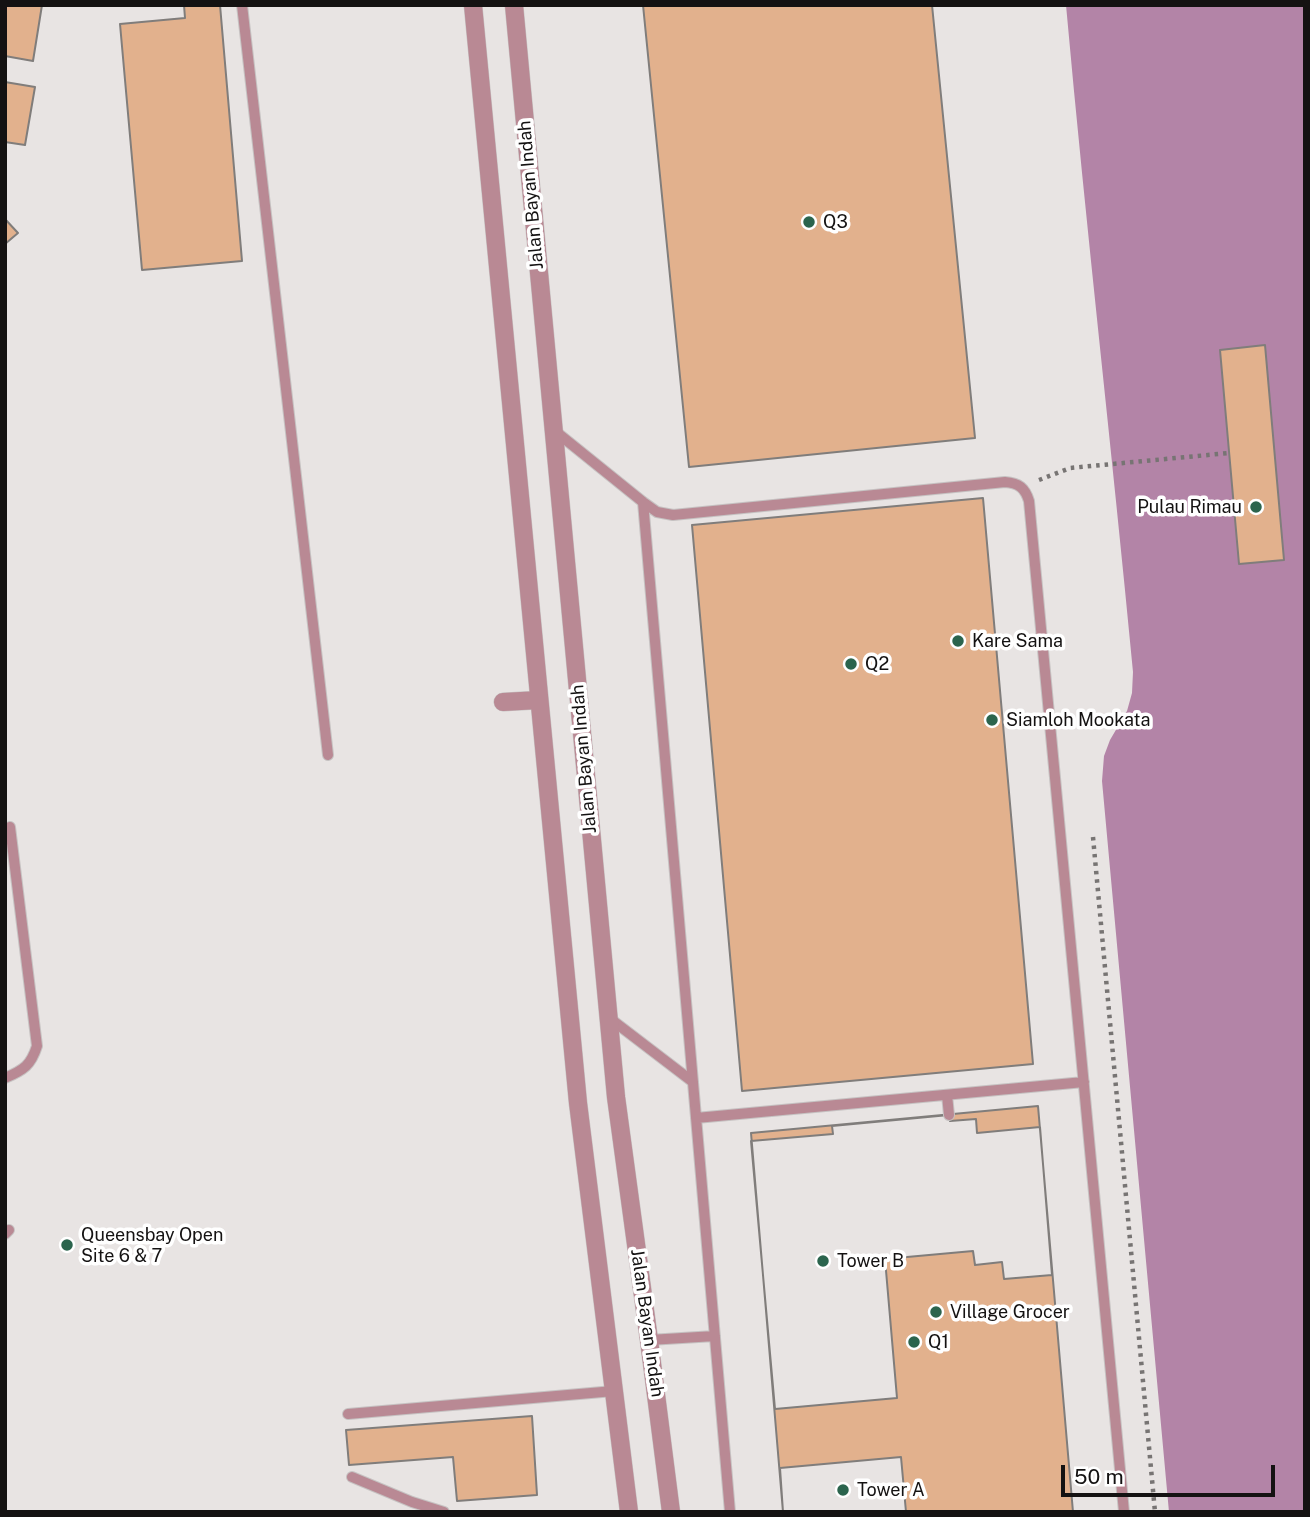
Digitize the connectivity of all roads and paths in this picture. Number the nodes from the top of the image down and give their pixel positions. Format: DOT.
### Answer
graph roads {
  1 [pos="242,5"];
  2 [pos="473,5"];
  3 [pos="514,5"];
  4 [pos="553,430"];
  5 [pos="1229,453"];
  6 [pos="1022,487"];
  7 [pos="892,493"];
  8 [pos="838,499"];
  9 [pos="643,502"];
  10 [pos="894,506"];
  11 [pos="749,507"];
  12 [pos="840,511"];
  13 [pos="751,519"];
  14 [pos="539,700"];
  15 [pos="503,702"];
  16 [pos="328,755"];
  17 [pos="10,827"];
  18 [pos="1093,837"];
  19 [pos="1102,939"];
  20 [pos="1090,940"];
  21 [pos="608,1017"];
  22 [pos="5,1078"];
  23 [pos="693,1082"];
  24 [pos="1084,1082"];
  25 [pos="947,1095"];
  26 [pos="949,1115"];
  27 [pos="696,1118"];
  28 [pos="715,1336"];
  29 [pos="649,1340"];
  30 [pos="614,1391"];
  31 [pos="348,1414"];
  32 [pos="352,1477"];
  33 [pos="444,1512"];
  34 [pos="629,1512"];
  35 [pos="671,1512"];
  36 [pos="730,1512"];
  37 [pos="1124,1512"];
  38 [pos="1155,1512"];
  1 -- 16 [label="lane"];
  2 -- 14 [label="street"];
  3 -- 4 [label="street, Jalan Bayan Indah"];
  4 -- 9 [label="lane"];
  4 -- 21 [label="street, Jalan Bayan Indah"];
  5 -- 6 [label="path"];
  6 -- 7 [label="lane"];
  6 -- 24 [label="lane"];
  7 -- 8 [label="lane"];
  7 -- 10 [label="lane"];
  8 -- 11 [label="lane"];
  8 -- 12 [label="lane"];
  9 -- 11 [label="lane"];
  9 -- 23 [label="lane"];
  11 -- 13 [label="lane"];
  14 -- 15 [label="street"];
  14 -- 30 [label="street"];
  17 -- 22 [label="lane"];
  18 -- 19 [label="path"];
  19 -- 20 [label="path"];
  19 -- 38 [label="path"];
  21 -- 23 [label="lane"];
  21 -- 29 [label="street, Jalan Bayan Indah"];
  23 -- 27 [label="lane"];
  24 -- 25 [label="lane"];
  24 -- 37 [label="lane"];
  25 -- 26 [label="lane"];
  25 -- 27 [label="lane"];
  27 -- 28 [label="lane"];
  28 -- 29 [label="lane"];
  28 -- 36 [label="lane"];
  29 -- 35 [label="street, Jalan Bayan Indah"];
  30 -- 31 [label="lane"];
  30 -- 34 [label="street"];
  32 -- 33 [label="lane"];
}
